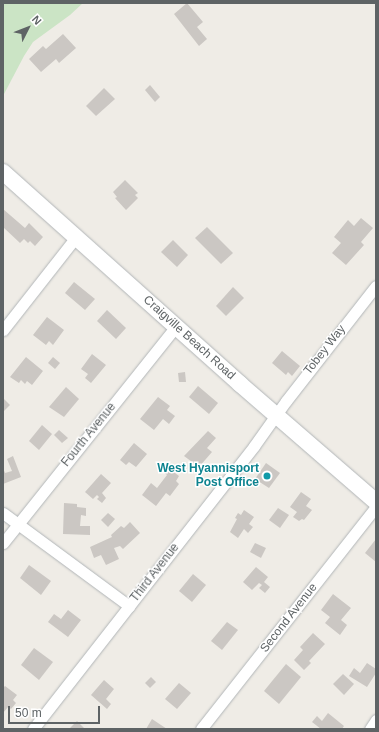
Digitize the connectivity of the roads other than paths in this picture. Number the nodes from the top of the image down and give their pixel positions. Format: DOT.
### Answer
graph roads {
  1 [pos="3,172"];
  2 [pos="76,237"];
  3 [pos="376,286"];
  4 [pos="176,326"];
  5 [pos="3,330"];
  6 [pos="276,416"];
  7 [pos="376,502"];
  8 [pos="376,507"];
  9 [pos="3,513"];
  10 [pos="18,524"];
  11 [pos="3,543"];
  12 [pos="129,606"];
  13 [pos="376,720"];
  14 [pos="33,729"];
  15 [pos="201,729"];
  16 [pos="370,729"];
  1 -- 2 [label="main road, Craigville Beach Road"];
  2 -- 4 [label="main road, Craigville Beach Road"];
  2 -- 5 [label="street"];
  3 -- 6 [label="street, Tobey Way"];
  4 -- 6 [label="main road, Craigville Beach Road"];
  4 -- 10 [label="street, Fourth Avenue"];
  6 -- 7 [label="main road, Craigville Beach Road"];
  6 -- 12 [label="street, Third Avenue"];
  8 -- 15 [label="street, Second Avenue"];
  9 -- 10 [label="street"];
  10 -- 11 [label="street, Fourth Avenue"];
  10 -- 12 [label="street"];
  12 -- 14 [label="street, Third Avenue"];
  13 -- 16 [label="street"];
}
